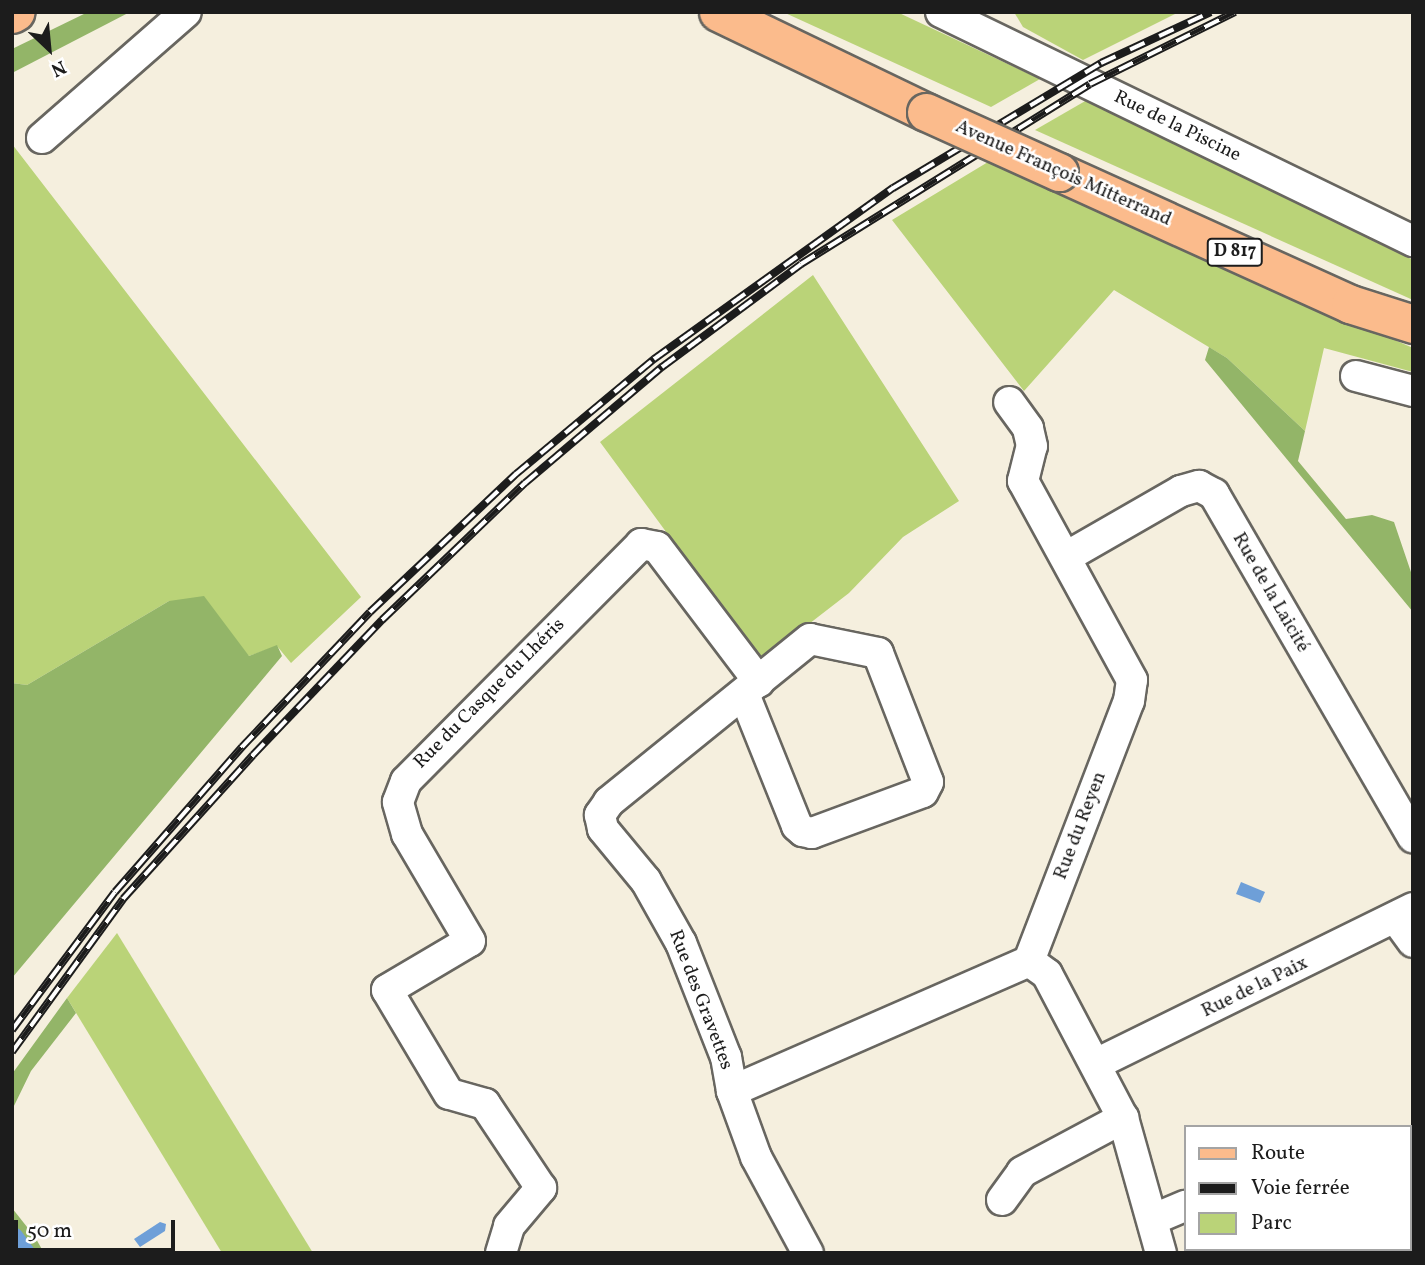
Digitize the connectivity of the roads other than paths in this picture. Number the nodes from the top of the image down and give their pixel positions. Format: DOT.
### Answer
graph roads {
  1 [pos="186,12"];
  2 [pos="718,12"];
  3 [pos="941,12"];
  4 [pos="42,138"];
  5 [pos="1413,241"];
  6 [pos="1413,324"];
  7 [pos="1356,376"];
  8 [pos="1413,391"];
  9 [pos="1009,402"];
  10 [pos="1066,557"];
  11 [pos="752,688"];
  12 [pos="1413,837"];
  13 [pos="1408,923"];
  14 [pos="1029,961"];
  15 [pos="1096,1065"];
  16 [pos="732,1091"];
  17 [pos="1123,1118"];
  18 [pos="1002,1200"];
  19 [pos="1184,1206"];
  20 [pos="1154,1219"];
  21 [pos="500,1253"];
  22 [pos="808,1253"];
  23 [pos="1161,1253"];
  1 -- 4 [label="street"];
  2 -- 6 [label="main road, Avenue François Mitterrand / D 817, bridge"];
  3 -- 5 [label="street, Rue de la Piscine"];
  7 -- 8 [label="street"];
  9 -- 10 [label="street, Rue du Reyen"];
  10 -- 12 [label="street, Rue de la Laicité"];
  10 -- 14 [label="street, Rue du Reyen"];
  11 -- 11 [label="street"];
  11 -- 16 [label="street, Rue des Gravettes"];
  11 -- 21 [label="street, Rue du Casque du Lhéris"];
  13 -- 15 [label="street, Rue de la Paix"];
  14 -- 15 [label="street"];
  14 -- 16 [label="street"];
  15 -- 17 [label="street"];
  16 -- 22 [label="street, Rue des Gravettes"];
  17 -- 18 [label="street"];
  17 -- 20 [label="street"];
  19 -- 20 [label="street"];
  20 -- 23 [label="street"];
}
